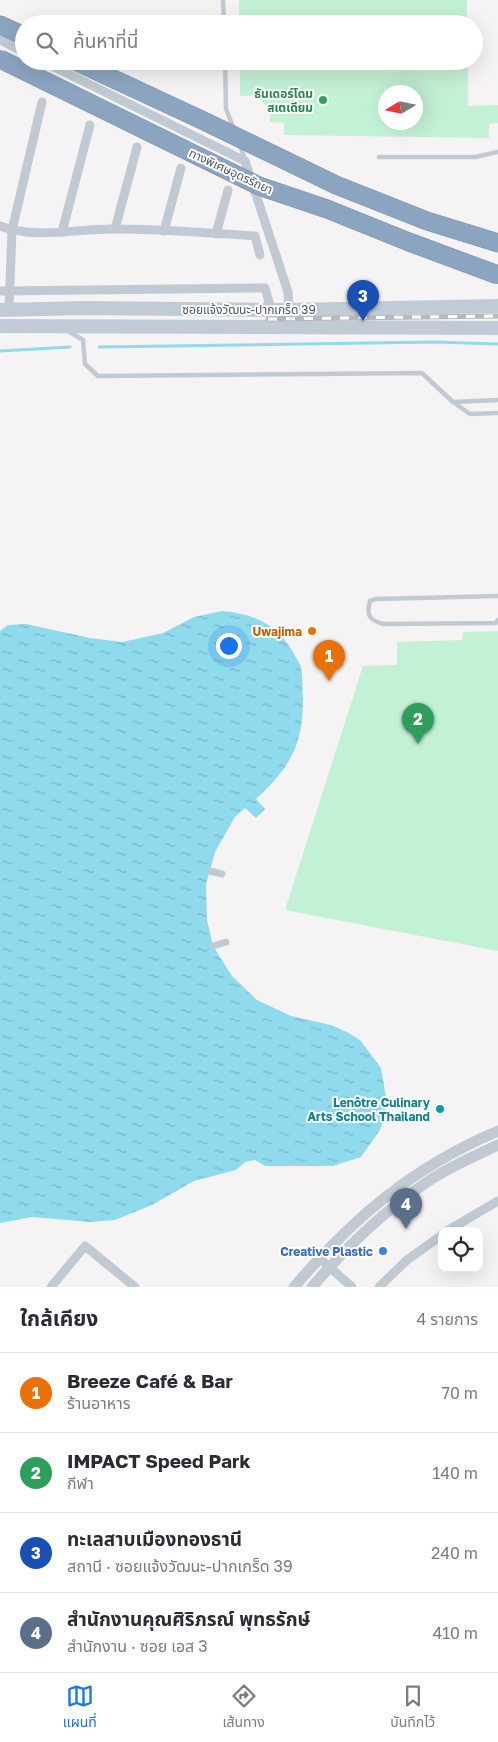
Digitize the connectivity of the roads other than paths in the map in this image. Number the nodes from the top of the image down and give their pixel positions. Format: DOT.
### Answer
graph roads {
  1 [pos="223,0"];
  2 [pos="224,15"];
  3 [pos="0,25"];
  4 [pos="15,32"];
  5 [pos="0,40"];
  6 [pos="15,48"];
  7 [pos="0,59"];
  8 [pos="15,66"];
  9 [pos="22,70"];
  10 [pos="60,70"];
  11 [pos="94,70"];
  12 [pos="225,70"];
  13 [pos="42,102"];
  14 [pos="90,125"];
  15 [pos="137,147"];
  16 [pos="498,152"];
  17 [pos="379,157"];
  18 [pos="245,161"];
  19 [pos="181,168"];
  20 [pos="228,190"];
  21 [pos="427,221"];
  22 [pos="0,226"];
  23 [pos="115,228"];
  24 [pos="12,230"];
  25 [pos="164,231"];
  26 [pos="62,232"];
  27 [pos="498,233"];
  28 [pos="216,234"];
  29 [pos="498,243"];
  30 [pos="260,255"];
  31 [pos="498,275"];
  32 [pos="5,291"];
  33 [pos="498,306"];
  34 [pos="4,309"];
  35 [pos="271,309"];
  36 [pos="289,310"];
  37 [pos="0,326"];
  38 [pos="61,326"];
  39 [pos="498,328"];
  40 [pos="498,400"];
  41 [pos="453,402"];
  42 [pos="498,414"];
  43 [pos="498,596"];
  44 [pos="498,620"];
  45 [pos="210,871"];
  46 [pos="222,874"];
  47 [pos="226,942"];
  48 [pos="213,946"];
  49 [pos="498,1131"];
  50 [pos="498,1145"];
  51 [pos="498,1201"];
  52 [pos="454,1227"];
  53 [pos="438,1238"];
  54 [pos="319,1258"];
  55 [pos="329,1267"];
  56 [pos="51,1287"];
  57 [pos="135,1287"];
  58 [pos="294,1287"];
  59 [pos="312,1287"];
  60 [pos="352,1287"];
  61 [pos="379,1287"];
  1 -- 2 [label="lane"];
  3 -- 4 [label="highway"];
  5 -- 6 [label="street"];
  7 -- 8 [label="highway, ทางพิเศษอุดรรัถยา, bridge"];
  9 -- 31 [label="highway, ทางพิเศษอุดรรัถยา, bridge"];
  10 -- 18 [label="street"];
  11 -- 21 [label="highway, bridge"];
  12 -- 18 [label="lane"];
  13 -- 24 [label="street"];
  14 -- 26 [label="street"];
  15 -- 23 [label="street"];
  16 -- 17 [label="lane"];
  18 -- 36 [label="street"];
  19 -- 25 [label="street"];
  20 -- 28 [label="street"];
  21 -- 27 [label="highway"];
  21 -- 29 [label="highway"];
  22 -- 24 [label="street"];
  23 -- 25 [label="street"];
  23 -- 26 [label="street"];
  24 -- 26 [label="street"];
  24 -- 32 [label="street"];
  25 -- 28 [label="street"];
  28 -- 30 [label="street"];
  32 -- 34 [label="street"];
  32 -- 35 [label="street"];
  33 -- 36 [label="main road, ซอยแจ้งวัฒนะ-ปากเกร็ด 39"];
  34 -- 35 [label="main road, ซอยแจ้งวัฒนะ-ปากเกร็ด 39"];
  35 -- 36 [label="main road, ซอยแจ้งวัฒนะ-ปากเกร็ด 39"];
  37 -- 38 [label="main road, ซอยแจ้งวัฒนะ-ปากเกร็ด 39"];
  38 -- 39 [label="main road, ซอยแจ้งวัฒนะ-ปากเกร็ด 39"];
  38 -- 41 [label="lane"];
  40 -- 41 [label="lane"];
  41 -- 42 [label="lane"];
  43 -- 44 [label="lane"];
  45 -- 46 [label="street"];
  47 -- 48 [label="street"];
  49 -- 54 [label="street"];
  50 -- 55 [label="street"];
  51 -- 52 [label="street"];
  53 -- 61 [label="street"];
  54 -- 55 [label="street"];
  54 -- 58 [label="street"];
  55 -- 59 [label="street"];
  55 -- 60 [label="street"];
  56 -- 57 [label="street"];
}
